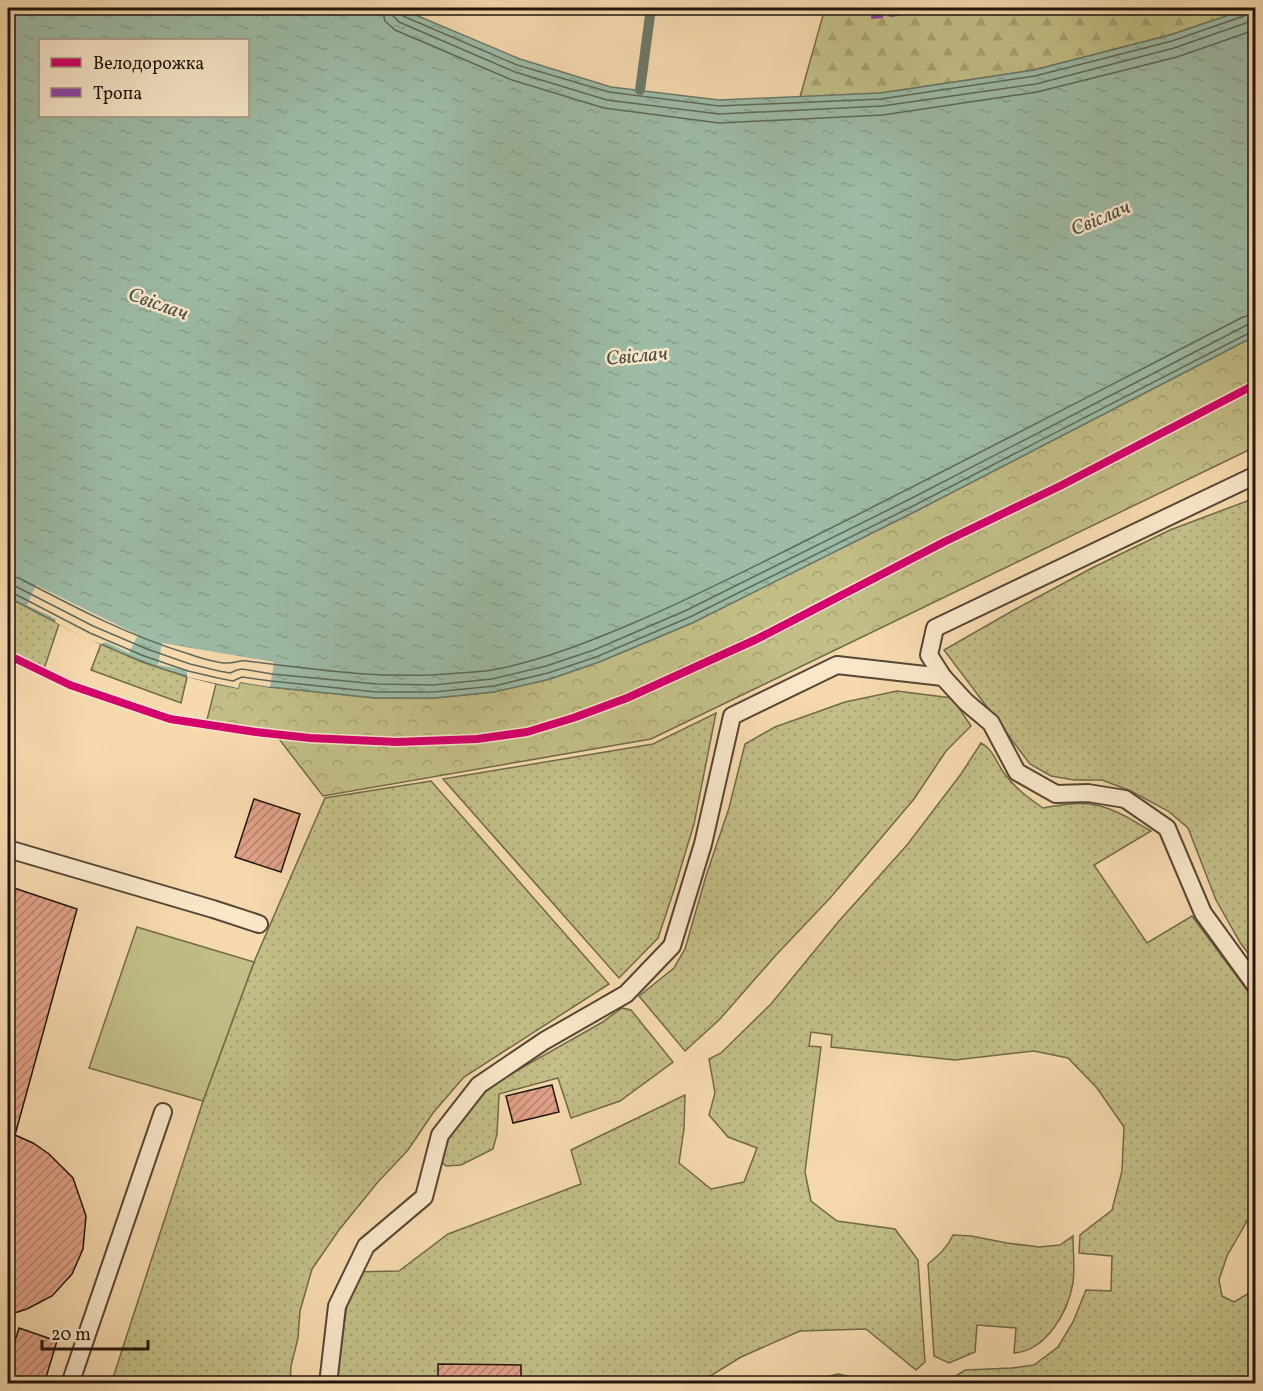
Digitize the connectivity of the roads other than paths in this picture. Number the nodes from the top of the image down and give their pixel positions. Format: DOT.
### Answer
graph roads {
  1 [pos="1256,475"];
  2 [pos="942,677"];
  3 [pos="8,849"];
  4 [pos="259,924"];
  5 [pos="1256,986"];
  6 [pos="163,1112"];
  7 [pos="70,1383"];
  8 [pos="328,1383"];
  1 -- 2 [label="lane"];
  2 -- 5 [label="lane"];
  2 -- 8 [label="lane"];
  3 -- 4 [label="lane"];
  6 -- 7 [label="lane"];
}
